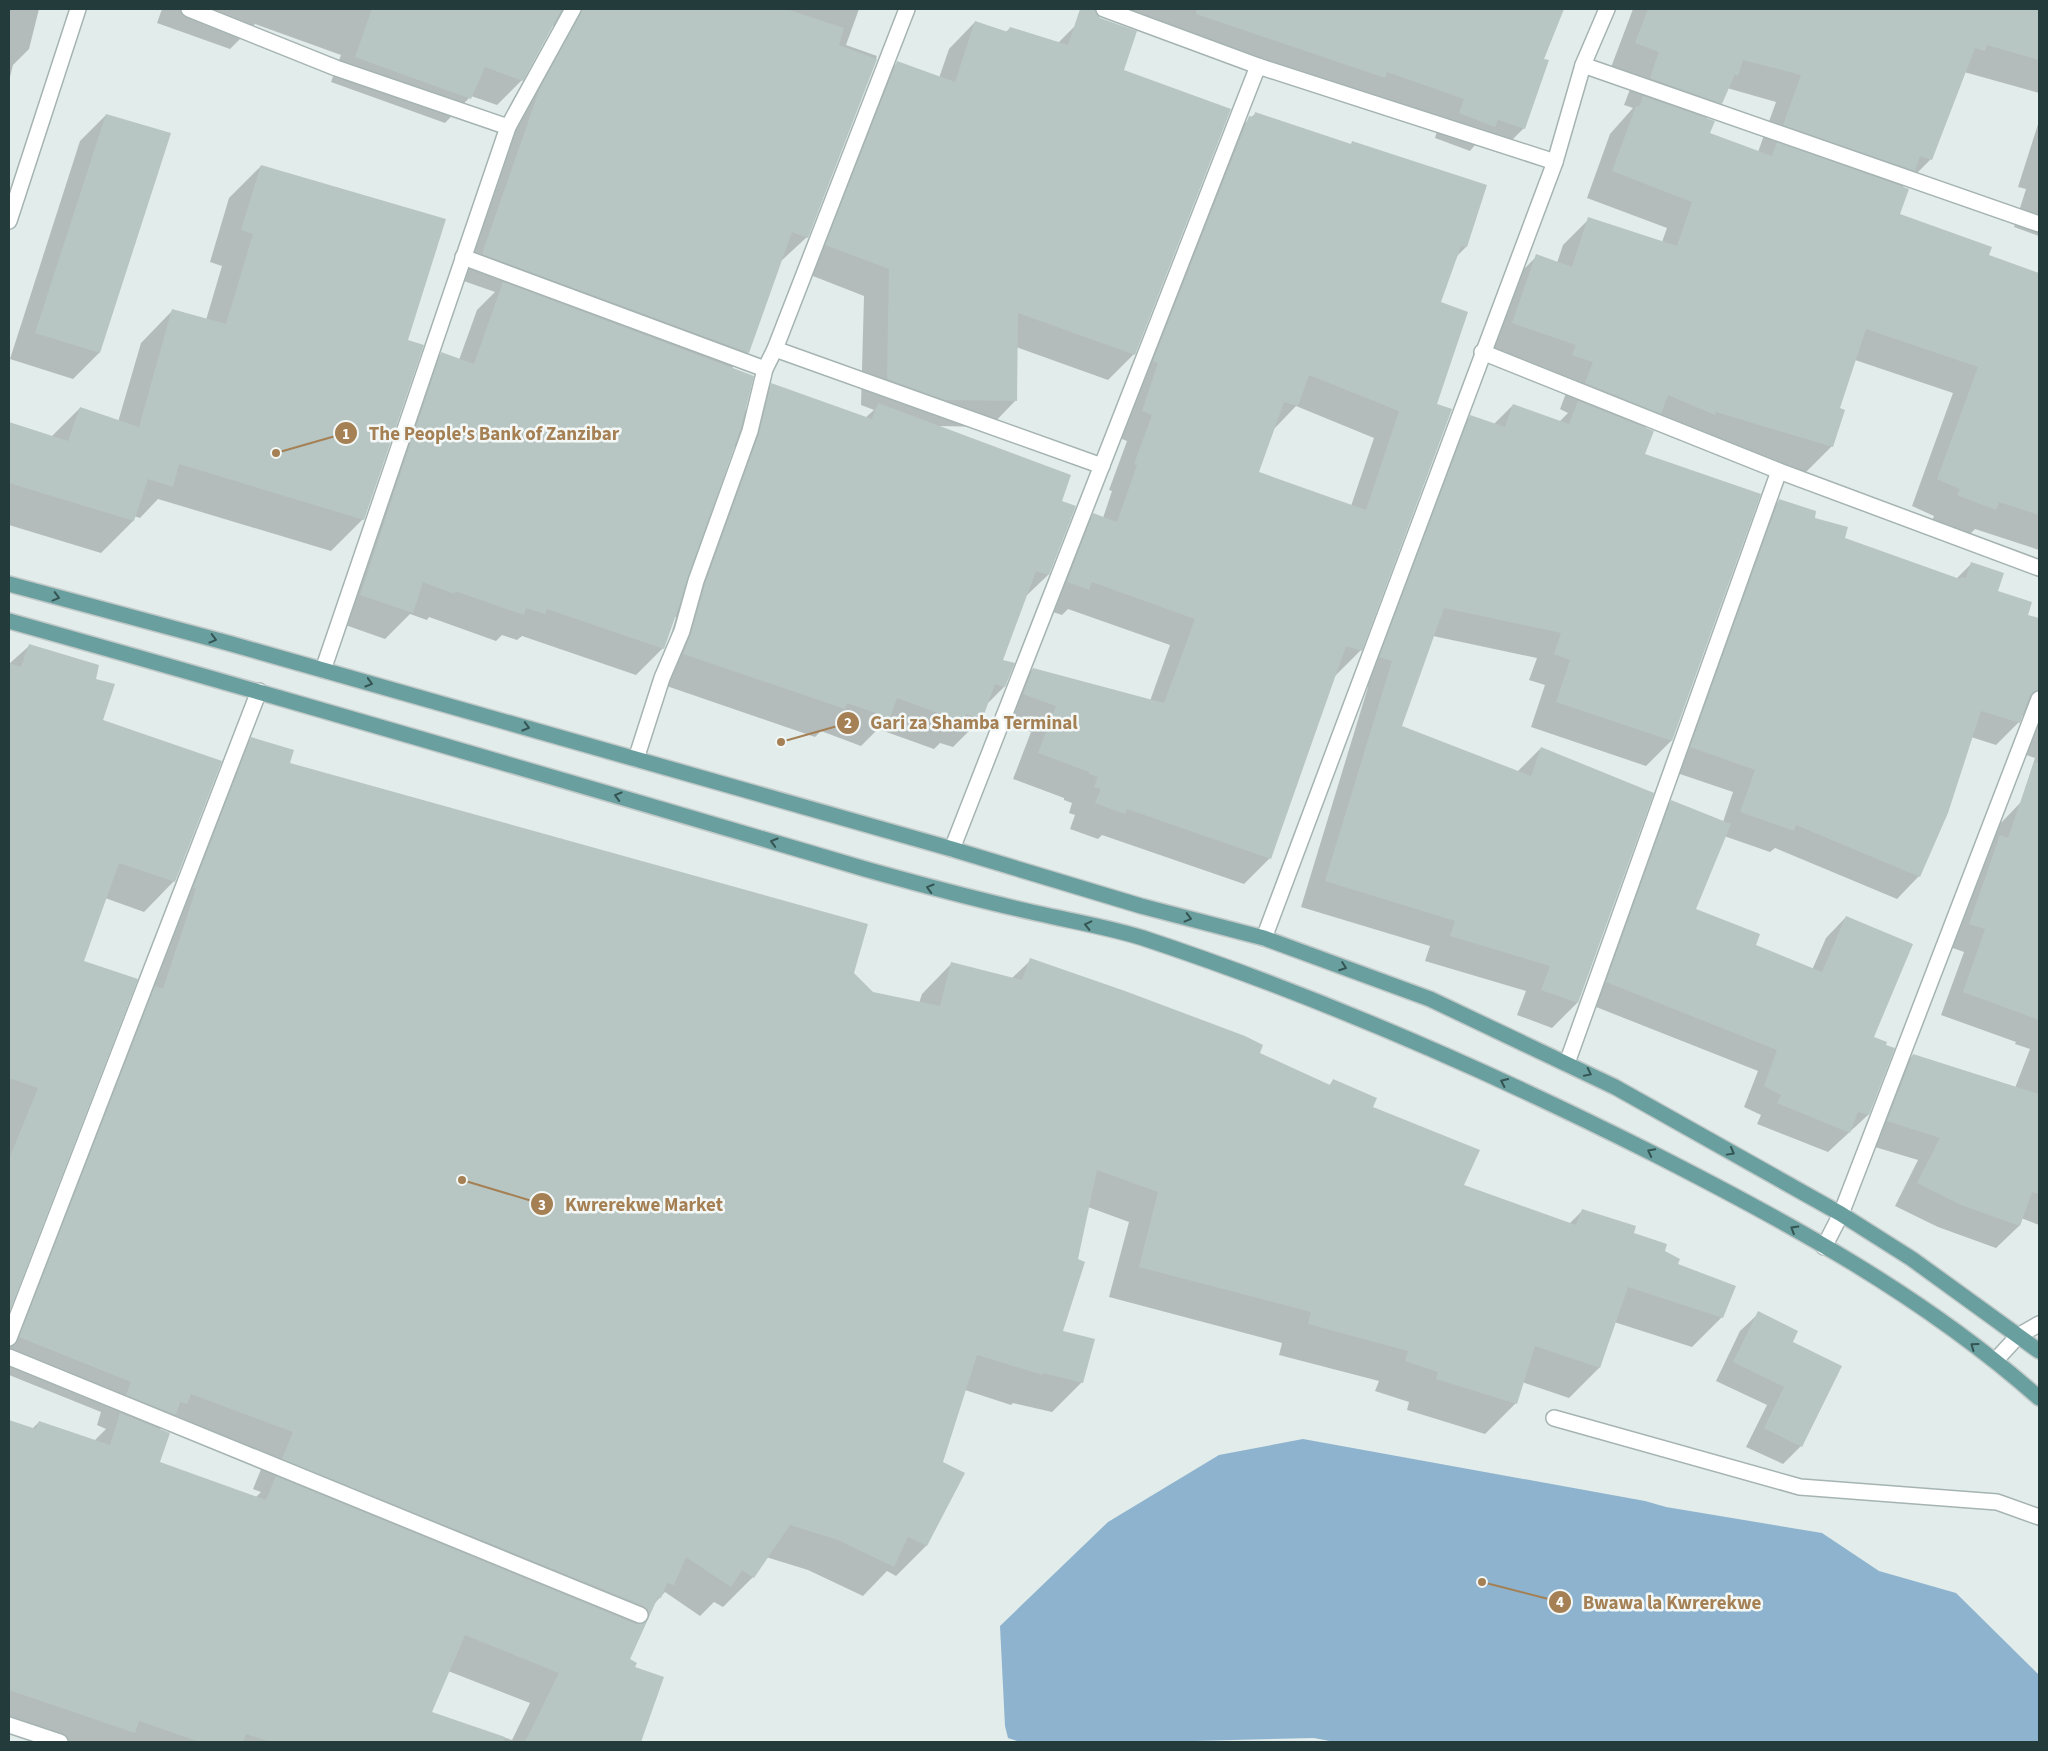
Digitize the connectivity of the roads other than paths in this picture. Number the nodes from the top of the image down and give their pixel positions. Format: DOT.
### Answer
graph roads {
  1 [pos="78,9"];
  2 [pos="189,9"];
  3 [pos="573,9"];
  4 [pos="907,9"];
  5 [pos="1104,9"];
  6 [pos="1607,9"];
  7 [pos="1583,65"];
  8 [pos="1258,66"];
  9 [pos="508,127"];
  10 [pos="1555,162"];
  11 [pos="9,221"];
  12 [pos="2039,224"];
  13 [pos="463,257"];
  14 [pos="774,349"];
  15 [pos="1482,352"];
  16 [pos="765,369"];
  17 [pos="1102,466"];
  18 [pos="1779,471"];
  19 [pos="2039,568"];
  20 [pos="9,584"];
  21 [pos="9,621"];
  22 [pos="323,670"];
  23 [pos="259,691"];
  24 [pos="2039,700"];
  25 [pos="636,759"];
  26 [pos="952,849"];
  27 [pos="1264,938"];
  28 [pos="1568,1063"];
  29 [pos="1841,1214"];
  30 [pos="1824,1247"];
  31 [pos="2039,1324"];
  32 [pos="2018,1336"];
  33 [pos="9,1338"];
  34 [pos="2039,1351"];
  35 [pos="9,1357"];
  36 [pos="1994,1361"];
  37 [pos="2039,1398"];
  38 [pos="1554,1418"];
  39 [pos="2039,1518"];
  40 [pos="640,1615"];
  41 [pos="9,1725"];
  42 [pos="60,1742"];
  1 -- 11 [label="street"];
  2 -- 9 [label="street"];
  3 -- 9 [label="street"];
  4 -- 14 [label="street"];
  5 -- 8 [label="street"];
  6 -- 7 [label="street"];
  7 -- 10 [label="street"];
  7 -- 12 [label="street"];
  8 -- 10 [label="street"];
  8 -- 17 [label="street"];
  9 -- 13 [label="street"];
  10 -- 15 [label="street"];
  13 -- 16 [label="street"];
  13 -- 22 [label="street"];
  14 -- 16 [label="street"];
  14 -- 17 [label="street"];
  15 -- 18 [label="street"];
  15 -- 27 [label="street"];
  16 -- 25 [label="street"];
  17 -- 26 [label="street"];
  18 -- 19 [label="street"];
  18 -- 28 [label="street"];
  20 -- 22 [label="main road, one-way"];
  21 -- 23 [label="main road"];
  22 -- 25 [label="main road, one-way"];
  30 -- 23 [label="main road, one-way"];
  23 -- 33 [label="street"];
  24 -- 29 [label="street"];
  25 -- 26 [label="main road"];
  26 -- 27 [label="main road, one-way"];
  27 -- 28 [label="main road, one-way"];
  28 -- 29 [label="main road, one-way"];
  29 -- 30 [label="street"];
  29 -- 32 [label="main road"];
  36 -- 30 [label="main road, one-way"];
  31 -- 32 [label="street"];
  32 -- 34 [label="main road"];
  32 -- 36 [label="street"];
  35 -- 40 [label="street"];
  36 -- 37 [label="main road"];
  38 -- 39 [label="street"];
  41 -- 42 [label="street"];
}
